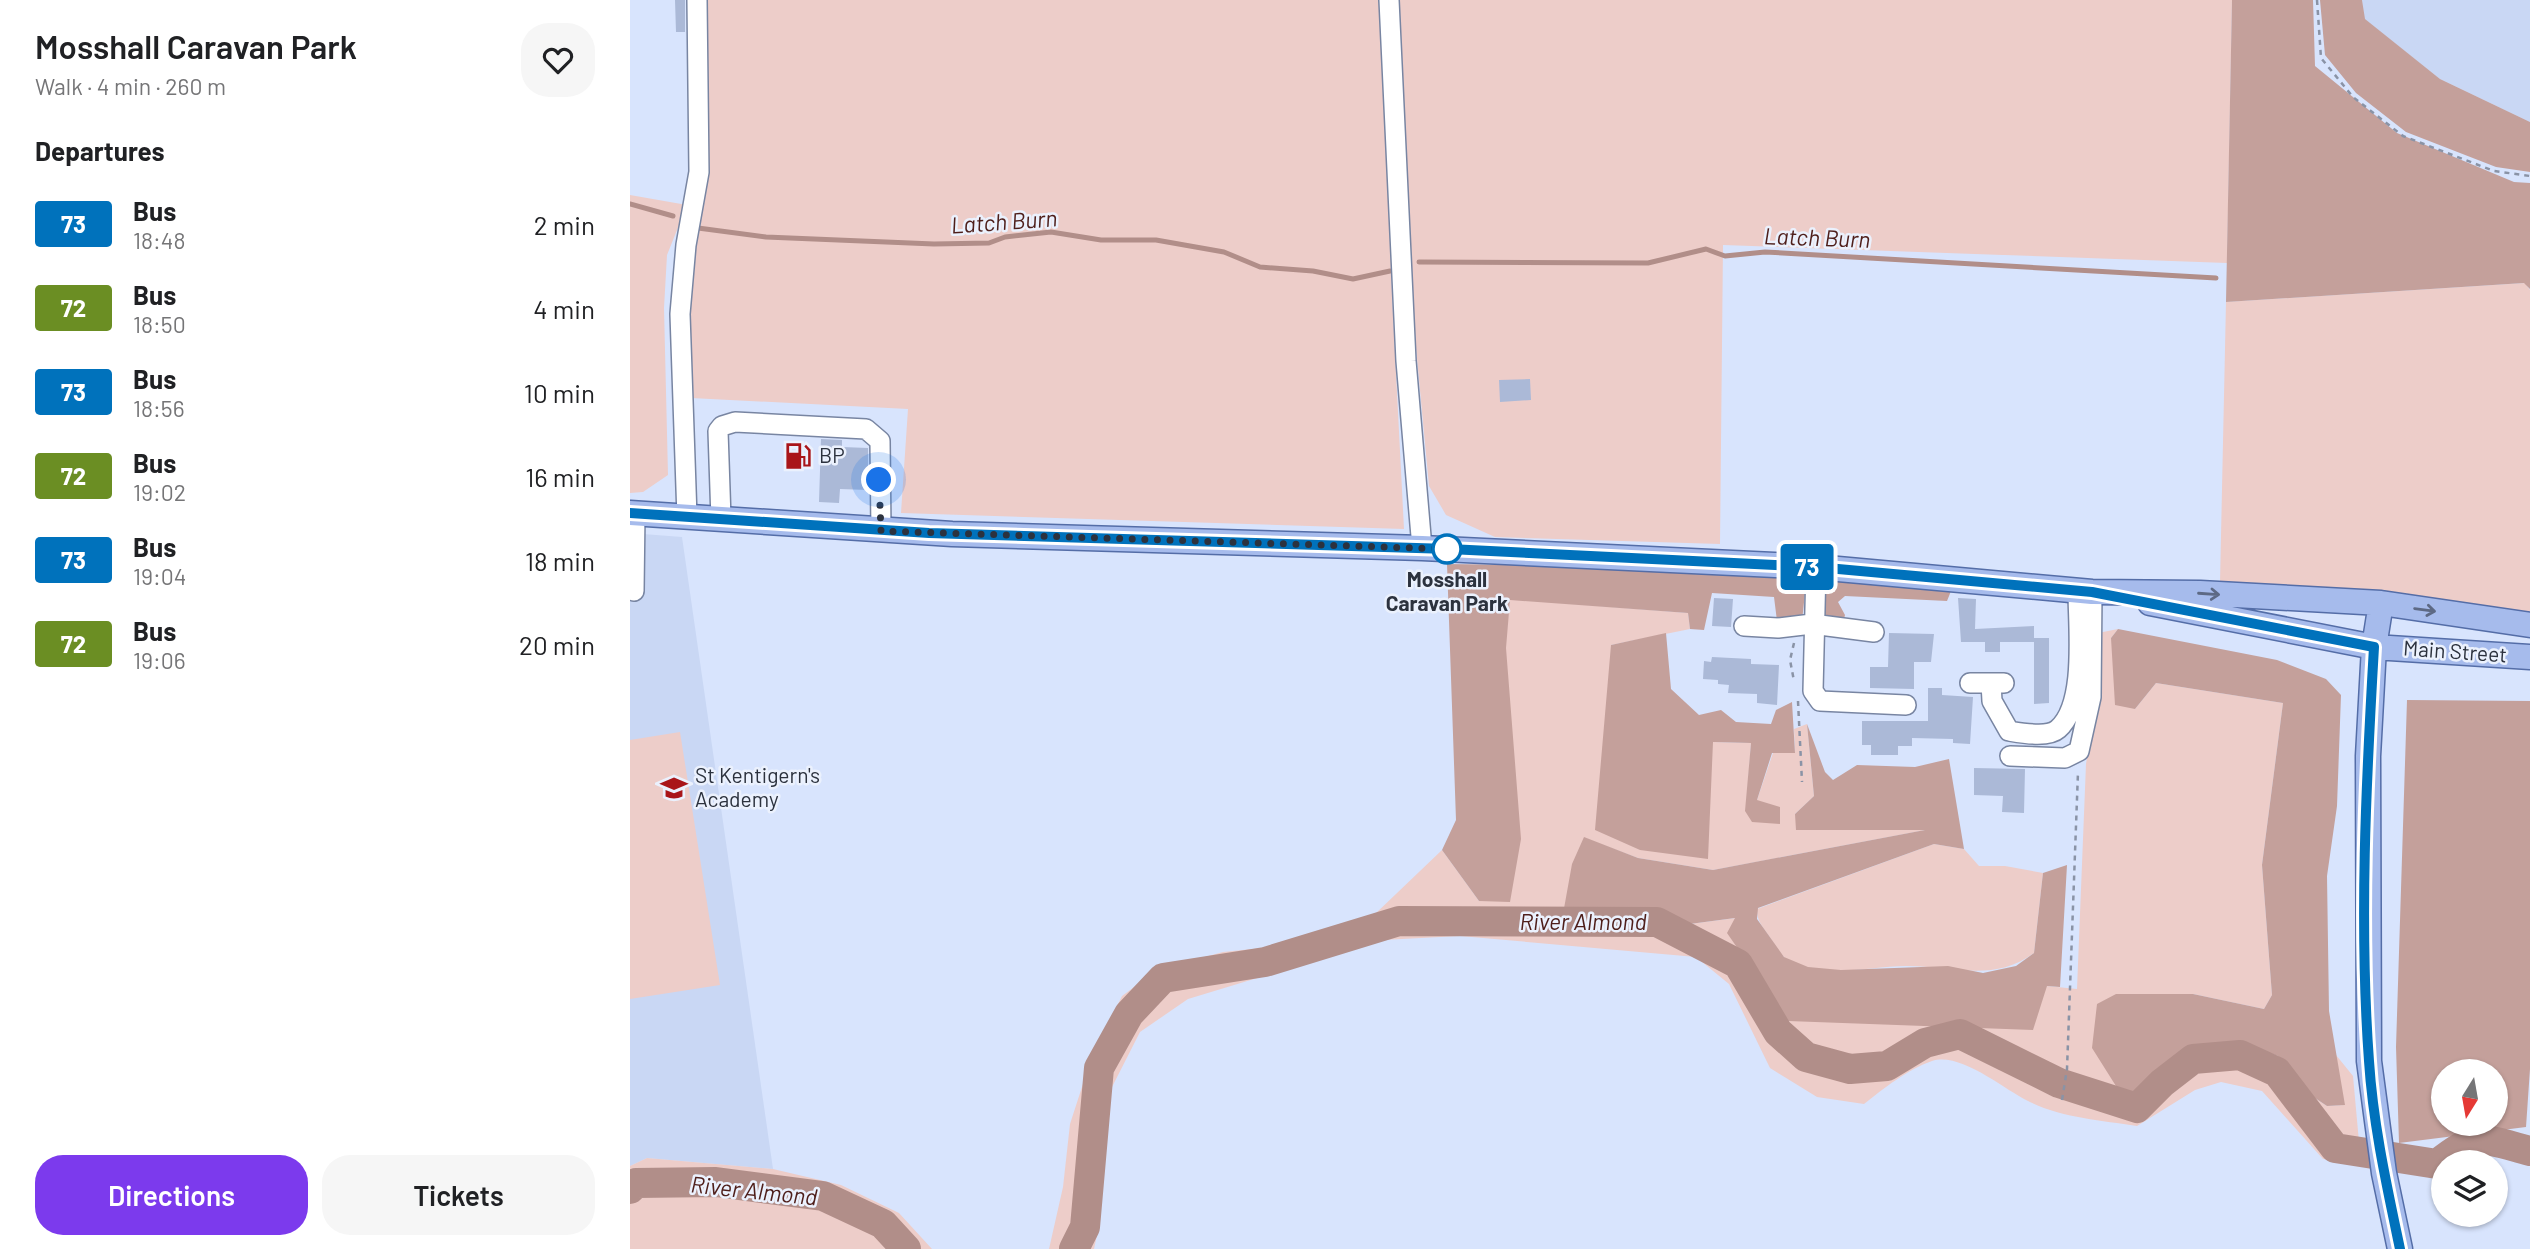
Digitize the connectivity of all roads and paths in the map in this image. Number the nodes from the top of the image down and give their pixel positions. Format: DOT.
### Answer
graph roads {
  1 [pos="697,0"];
  2 [pos="1389,0"];
  3 [pos="2316,0"];
  4 [pos="2530,176"];
  5 [pos="632,513"];
  6 [pos="687,517"];
  7 [pos="721,519"];
  8 [pos="881,531"];
  9 [pos="1422,548"];
  10 [pos="1816,567"];
  11 [pos="634,591"];
  12 [pos="2085,592"];
  13 [pos="2378,625"];
  14 [pos="2530,625"];
  15 [pos="1744,626"];
  16 [pos="1806,626"];
  17 [pos="1874,632"];
  18 [pos="2530,657"];
  19 [pos="1970,683"];
  20 [pos="1906,705"];
  21 [pos="2079,751"];
  22 [pos="2010,756"];
  23 [pos="1802,782"];
  24 [pos="2062,1100"];
  25 [pos="2400,1249"];
  1 -- 6 [label="lane"];
  2 -- 9 [label="lane"];
  3 -- 4 [label="path"];
  5 -- 6 [label="main road, Main Street"];
  5 -- 11 [label="lane"];
  6 -- 7 [label="main road, Main Street"];
  7 -- 8 [label="main road, Main Street"];
  7 -- 8 [label="lane"];
  8 -- 9 [label="main road, Main Street"];
  9 -- 10 [label="main road, Main Street"];
  10 -- 12 [label="main road, Main Street"];
  10 -- 16 [label="lane"];
  12 -- 13 [label="main road, Main Street"];
  12 -- 13 [label="main road, Main Street, one-way"];
  12 -- 19 [label="lane"];
  12 -- 21 [label="lane"];
  13 -- 14 [label="main road, Main Street, one-way"];
  13 -- 18 [label="main road, Main Street"];
  13 -- 25 [label="main road"];
  15 -- 16 [label="lane"];
  16 -- 17 [label="lane"];
  16 -- 20 [label="lane"];
  16 -- 23 [label="path"];
  21 -- 22 [label="lane"];
  21 -- 24 [label="path"];
}
